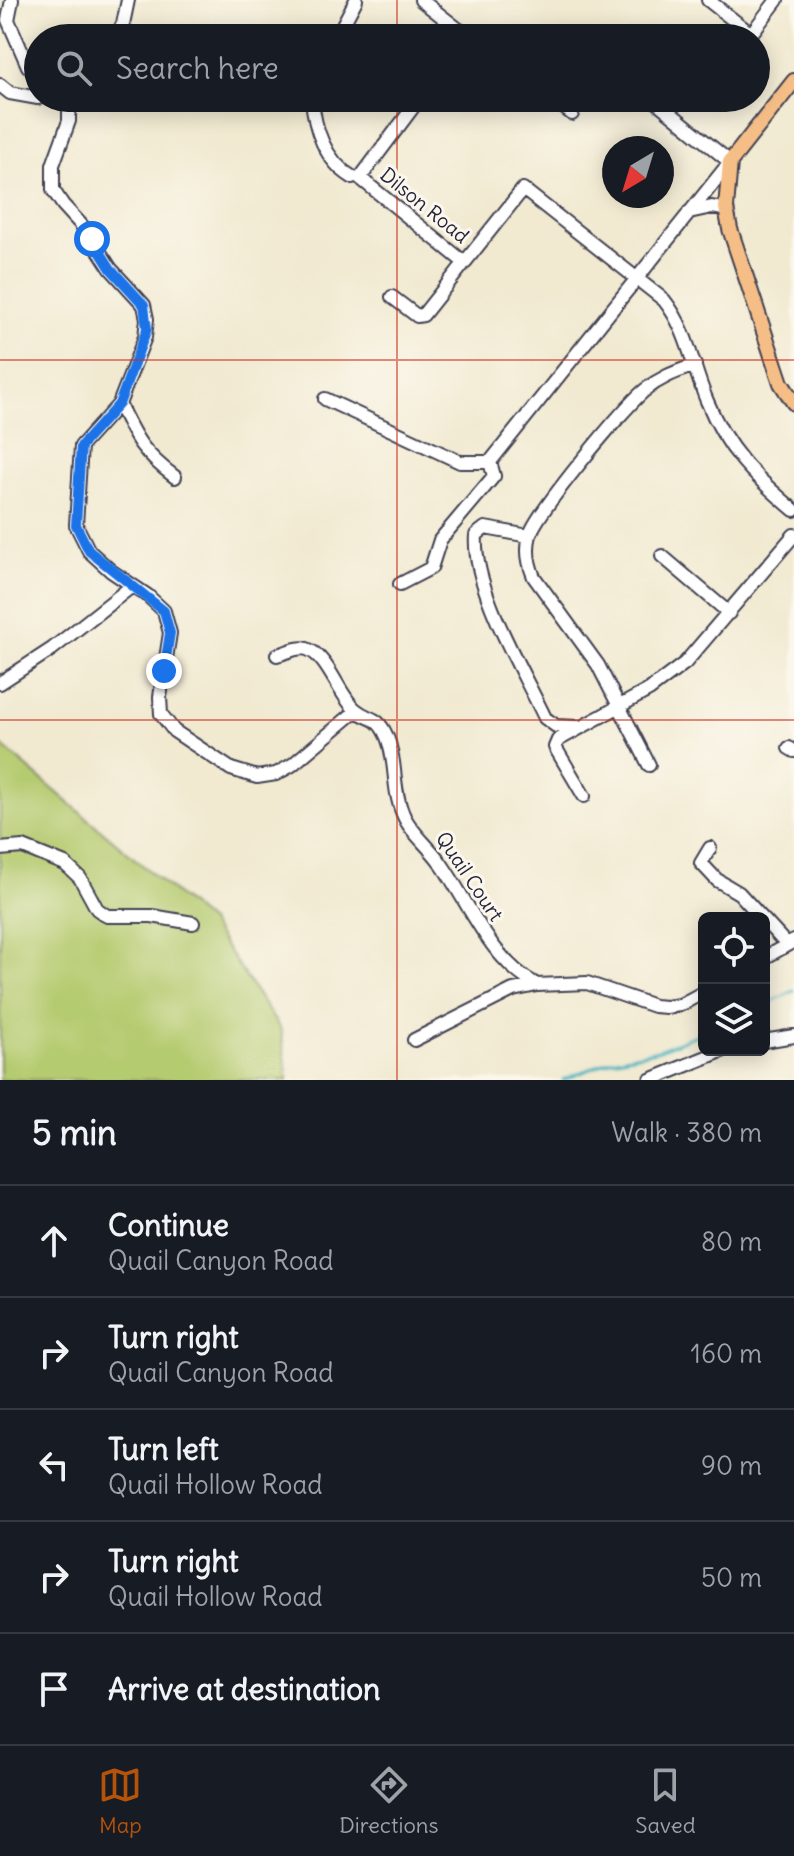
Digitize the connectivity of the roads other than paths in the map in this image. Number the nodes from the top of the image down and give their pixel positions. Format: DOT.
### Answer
graph roads {
  1 [pos="12,0"];
  2 [pos="128,0"];
  3 [pos="356,0"];
  4 [pos="421,0"];
  5 [pos="708,0"];
  6 [pos="777,0"];
  7 [pos="123,24"];
  8 [pos="343,24"];
  9 [pos="452,24"];
  10 [pos="738,24"];
  11 [pos="759,24"];
  12 [pos="24,57"];
  13 [pos="794,81"];
  14 [pos="0,85"];
  15 [pos="24,96"];
  16 [pos="770,111"];
  17 [pos="69,112"];
  18 [pos="314,112"];
  19 [pos="409,112"];
  20 [pos="569,112"];
  21 [pos="669,112"];
  22 [pos="770,112"];
  23 [pos="572,114"];
  24 [pos="730,162"];
  25 [pos="356,177"];
  26 [pos="726,210"];
  27 [pos="689,212"];
  28 [pos="465,263"];
  29 [pos="637,278"];
  30 [pos="392,297"];
  31 [pos="695,365"];
  32 [pos="325,399"];
  33 [pos="794,403"];
  34 [pos="119,404"];
  35 [pos="490,462"];
  36 [pos="175,477"];
  37 [pos="794,510"];
  38 [pos="794,535"];
  39 [pos="529,536"];
  40 [pos="662,556"];
  41 [pos="400,584"];
  42 [pos="132,586"];
  43 [pos="729,613"];
  44 [pos="277,655"];
  45 [pos="0,683"];
  46 [pos="620,706"];
  47 [pos="356,711"];
  48 [pos="579,727"];
  49 [pos="649,765"];
  50 [pos="584,796"];
  51 [pos="710,848"];
  52 [pos="0,849"];
  53 [pos="757,912"];
  54 [pos="193,923"];
  55 [pos="770,925"];
  56 [pos="790,943"];
  57 [pos="770,955"];
  58 [pos="537,985"];
  59 [pos="698,995"];
  60 [pos="794,1036"];
  61 [pos="414,1040"];
  62 [pos="770,1040"];
  63 [pos="709,1056"];
  64 [pos="650,1080"];
  1 -- 12 [label="street"];
  2 -- 7 [label="street"];
  3 -- 8 [label="street"];
  4 -- 9 [label="street"];
  5 -- 10 [label="street"];
  6 -- 11 [label="street"];
  13 -- 16 [label="main road"];
  14 -- 15 [label="street"];
  17 -- 34 [label="street"];
  18 -- 25 [label="street, Dilson Road"];
  19 -- 25 [label="street"];
  20 -- 23 [label="street"];
  21 -- 24 [label="street"];
  22 -- 24 [label="main road"];
  24 -- 26 [label="main road"];
  24 -- 27 [label="street"];
  25 -- 28 [label="street, Dilson Road"];
  26 -- 27 [label="street"];
  26 -- 33 [label="main road"];
  27 -- 29 [label="street"];
  28 -- 29 [label="street"];
  28 -- 30 [label="street"];
  29 -- 31 [label="street"];
  29 -- 35 [label="street"];
  31 -- 37 [label="street"];
  31 -- 39 [label="street"];
  32 -- 35 [label="street"];
  34 -- 36 [label="street"];
  34 -- 42 [label="street"];
  35 -- 41 [label="street"];
  38 -- 43 [label="street"];
  39 -- 46 [label="street"];
  39 -- 48 [label="street"];
  40 -- 43 [label="street"];
  42 -- 45 [label="street"];
  42 -- 47 [label="street"];
  43 -- 46 [label="street"];
  44 -- 47 [label="street, Quail Court"];
  46 -- 48 [label="street"];
  46 -- 49 [label="street"];
  47 -- 58 [label="street, Quail Court"];
  48 -- 50 [label="street"];
  51 -- 53 [label="street"];
  52 -- 54 [label="street"];
  55 -- 56 [label="street"];
  56 -- 57 [label="street"];
  58 -- 59 [label="street"];
  58 -- 61 [label="street"];
  60 -- 62 [label="street"];
  63 -- 64 [label="street"];
}
